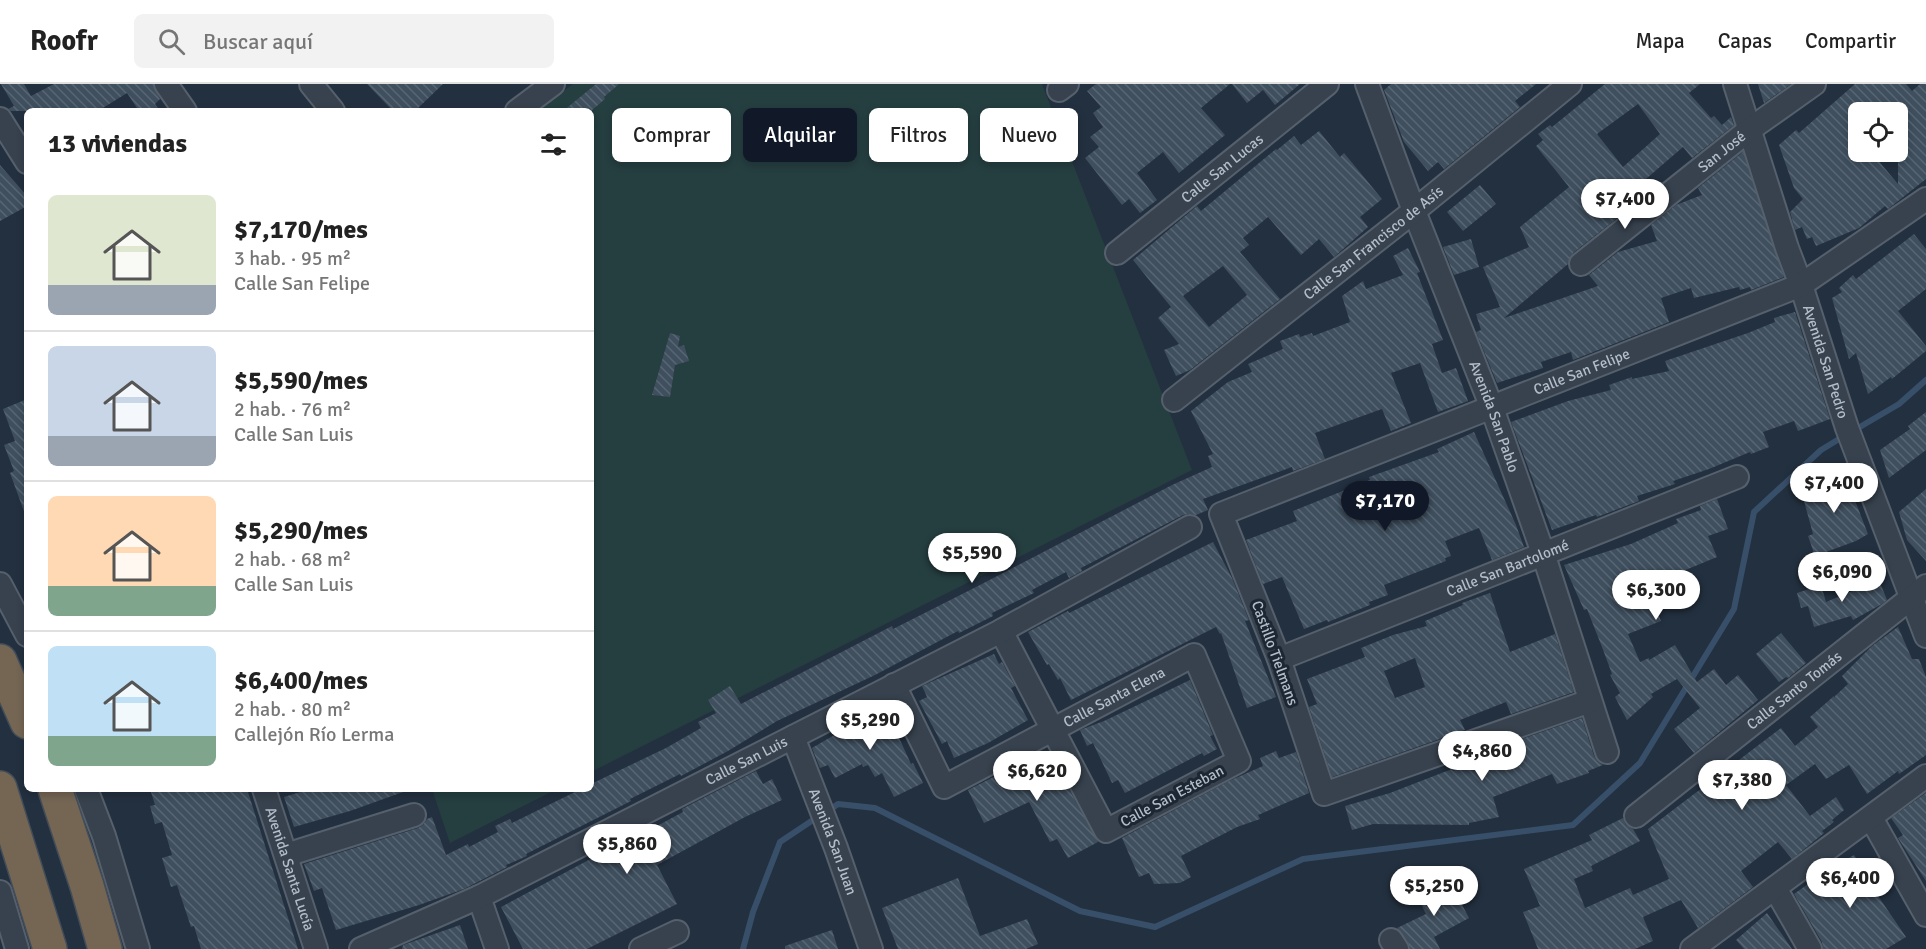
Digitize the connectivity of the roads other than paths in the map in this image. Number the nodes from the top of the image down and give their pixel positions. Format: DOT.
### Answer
graph roads {
  1 [pos="166,84"];
  2 [pos="311,84"];
  3 [pos="553,84"];
  4 [pos="1327,84"];
  5 [pos="1367,84"];
  6 [pos="1570,84"];
  7 [pos="1736,84"];
  8 [pos="1815,84"];
  9 [pos="183,108"];
  10 [pos="331,108"];
  11 [pos="521,108"];
  12 [pos="0,119"];
  13 [pos="1749,130"];
  14 [pos="0,151"];
  15 [pos="24,157"];
  16 [pos="24,165"];
  17 [pos="1926,199"];
  18 [pos="1414,211"];
  19 [pos="1117,254"];
  20 [pos="1581,264"];
  21 [pos="1801,285"];
  22 [pos="1174,400"];
  23 [pos="1492,408"];
  24 [pos="1737,477"];
  25 [pos="1221,514"];
  26 [pos="1190,527"];
  27 [pos="1543,553"];
  28 [pos="0,584"];
  29 [pos="1918,592"];
  30 [pos="24,629"];
  31 [pos="1001,632"];
  32 [pos="1926,636"];
  33 [pos="1194,655"];
  34 [pos="1279,659"];
  35 [pos="0,661"];
  36 [pos="894,685"];
  37 [pos="1590,700"];
  38 [pos="24,715"];
  39 [pos="1053,729"];
  40 [pos="793,737"];
  41 [pos="1606,752"];
  42 [pos="1926,776"];
  43 [pos="0,788"];
  44 [pos="56,792"];
  45 [pos="87,792"];
  46 [pos="265,792"];
  47 [pos="414,815"];
  48 [pos="1636,816"];
  49 [pos="1871,818"];
  50 [pos="286,855"];
  51 [pos="1775,888"];
  52 [pos="0,892"];
  53 [pos="479,897"];
  54 [pos="1926,915"];
  55 [pos="677,932"];
  56 [pos="16,949"];
  57 [pos="50,949"];
  58 [pos="105,949"];
  59 [pos="138,949"];
  60 [pos="316,949"];
  61 [pos="361,949"];
  62 [pos="497,949"];
  63 [pos="641,949"];
  64 [pos="871,949"];
  65 [pos="1692,949"];
  66 [pos="1810,949"];
  1 -- 9 [label="street"];
  2 -- 10 [label="street"];
  3 -- 11 [label="street"];
  4 -- 19 [label="street, Calle San Lucas"];
  5 -- 18 [label="street, Avenida San Pablo"];
  6 -- 18 [label="street, Calle San Francisco de Asís"];
  7 -- 13 [label="street, Avenida San Pedro"];
  8 -- 13 [label="street, San José"];
  12 -- 15 [label="street"];
  13 -- 20 [label="street, San José"];
  13 -- 21 [label="street, Avenida San Pedro"];
  14 -- 16 [label="street"];
  17 -- 21 [label="street, Calle San Felipe"];
  18 -- 22 [label="street, Calle San Francisco de Asís"];
  18 -- 23 [label="street, Avenida San Pablo"];
  21 -- 23 [label="street, Calle San Felipe"];
  21 -- 29 [label="street, Avenida San Pedro"];
  23 -- 25 [label="street, Calle San Felipe"];
  23 -- 27 [label="street, Avenida San Pablo"];
  24 -- 27 [label="street, Calle San Bartolomé"];
  25 -- 34 [label="street, Castillo Tielmans"];
  26 -- 31 [label="street, Calle San Luis"];
  27 -- 34 [label="street, Calle San Bartolomé"];
  27 -- 37 [label="street, Avenida San Pablo"];
  28 -- 30 [label="street"];
  29 -- 32 [label="street, Avenida San Pedro"];
  29 -- 48 [label="street, Calle Santo Tomás"];
  31 -- 36 [label="street, Calle San Luis"];
  31 -- 39 [label="street, Calle San Esteban"];
  33 -- 39 [label="street, Calle Santa Elena"];
  33 -- 39 [label="street, Calle San Esteban"];
  34 -- 37 [label="street, Castillo Tielmans"];
  35 -- 38 [label="highway"];
  36 -- 39 [label="street, Calle Santa Elena"];
  36 -- 40 [label="street, Calle San Luis"];
  37 -- 41 [label="street, Avenida San Pablo"];
  40 -- 53 [label="street, Calle San Luis"];
  40 -- 64 [label="street, Avenida San Juan"];
  42 -- 49 [label="street"];
  43 -- 57 [label="highway"];
  44 -- 58 [label="highway"];
  45 -- 59 [label="street"];
  46 -- 50 [label="street, Avenida Santa Lucía"];
  47 -- 50 [label="street"];
  49 -- 51 [label="street"];
  49 -- 54 [label="street"];
  50 -- 60 [label="street, Avenida Santa Lucía"];
  51 -- 65 [label="street"];
  51 -- 66 [label="street"];
  52 -- 56 [label="street"];
  53 -- 61 [label="street, Calle San Luis"];
  53 -- 62 [label="street"];
  55 -- 63 [label="street"];
}
